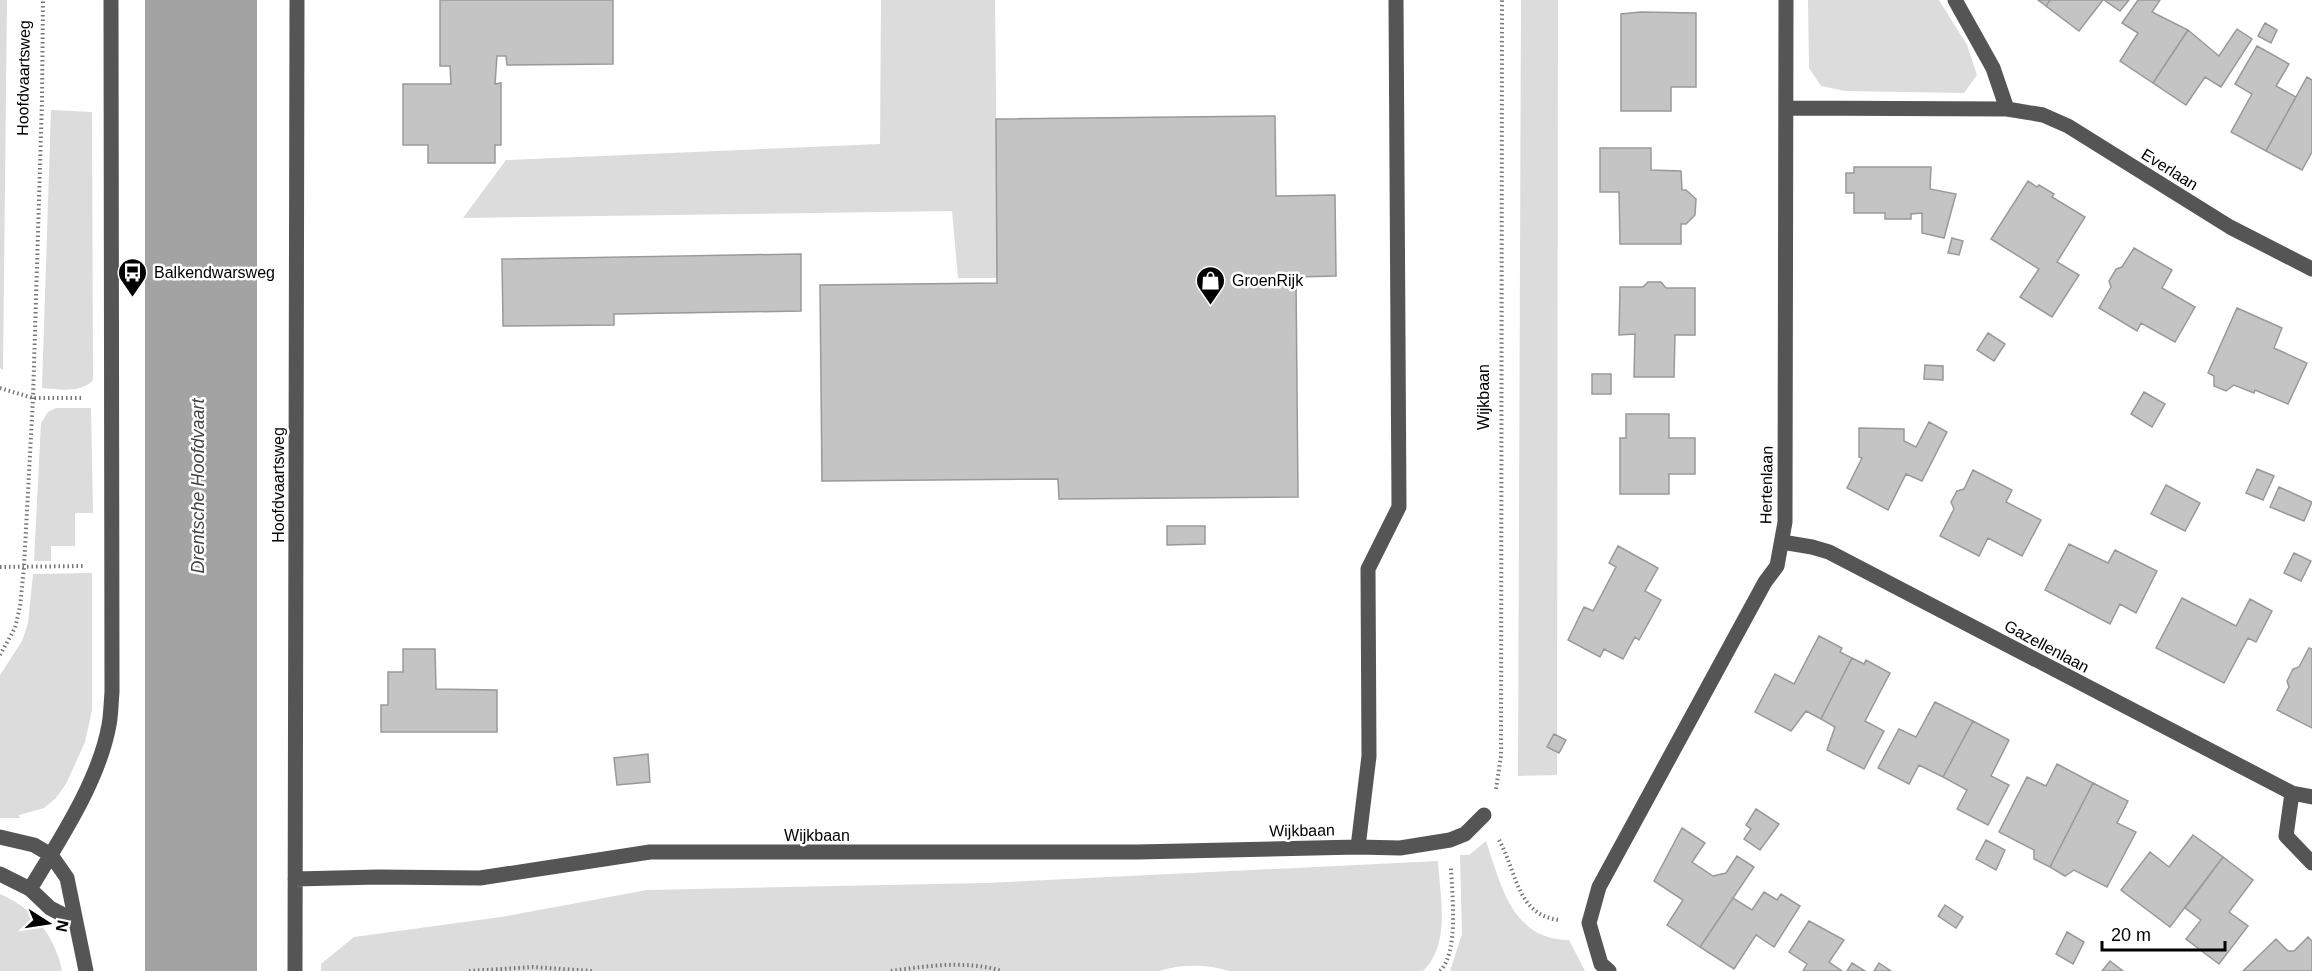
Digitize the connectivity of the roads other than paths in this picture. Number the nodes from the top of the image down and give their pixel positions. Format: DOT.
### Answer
graph roads {
  1 [pos="111,0"];
  2 [pos="297,0"];
  3 [pos="1396,0"];
  4 [pos="1786,0"];
  5 [pos="1955,0"];
  6 [pos="1787,108"];
  7 [pos="2007,109"];
  8 [pos="2312,268"];
  9 [pos="1782,542"];
  10 [pos="2292,793"];
  11 [pos="2312,797"];
  12 [pos="1484,815"];
  13 [pos="0,837"];
  14 [pos="1358,847"];
  15 [pos="51,855"];
  16 [pos="2312,863"];
  17 [pos="0,874"];
  18 [pos="296,879"];
  19 [pos="30,889"];
  20 [pos="75,921"];
  21 [pos="86,971"];
  22 [pos="295,971"];
  23 [pos="1609,971"];
  1 -- 15 [label="street"];
  2 -- 18 [label="street, Hoofdvaartsweg"];
  3 -- 14 [label="street"];
  4 -- 6 [label="street, Hertenlaan"];
  5 -- 7 [label="street"];
  6 -- 7 [label="street, Everlaan"];
  6 -- 9 [label="street, Hertenlaan"];
  7 -- 8 [label="street, Everlaan"];
  9 -- 10 [label="street, Gazellenlaan"];
  9 -- 23 [label="street, Hertenlaan"];
  10 -- 11 [label="street, Gazellenlaan"];
  10 -- 16 [label="street"];
  12 -- 14 [label="street, Wijkbaan"];
  13 -- 15 [label="street"];
  14 -- 18 [label="street, Wijkbaan"];
  15 -- 19 [label="street"];
  15 -- 20 [label="street"];
  17 -- 19 [label="street"];
  18 -- 22 [label="street, Hoofdvaartsweg"];
  19 -- 20 [label="street"];
  20 -- 21 [label="street"];
}
